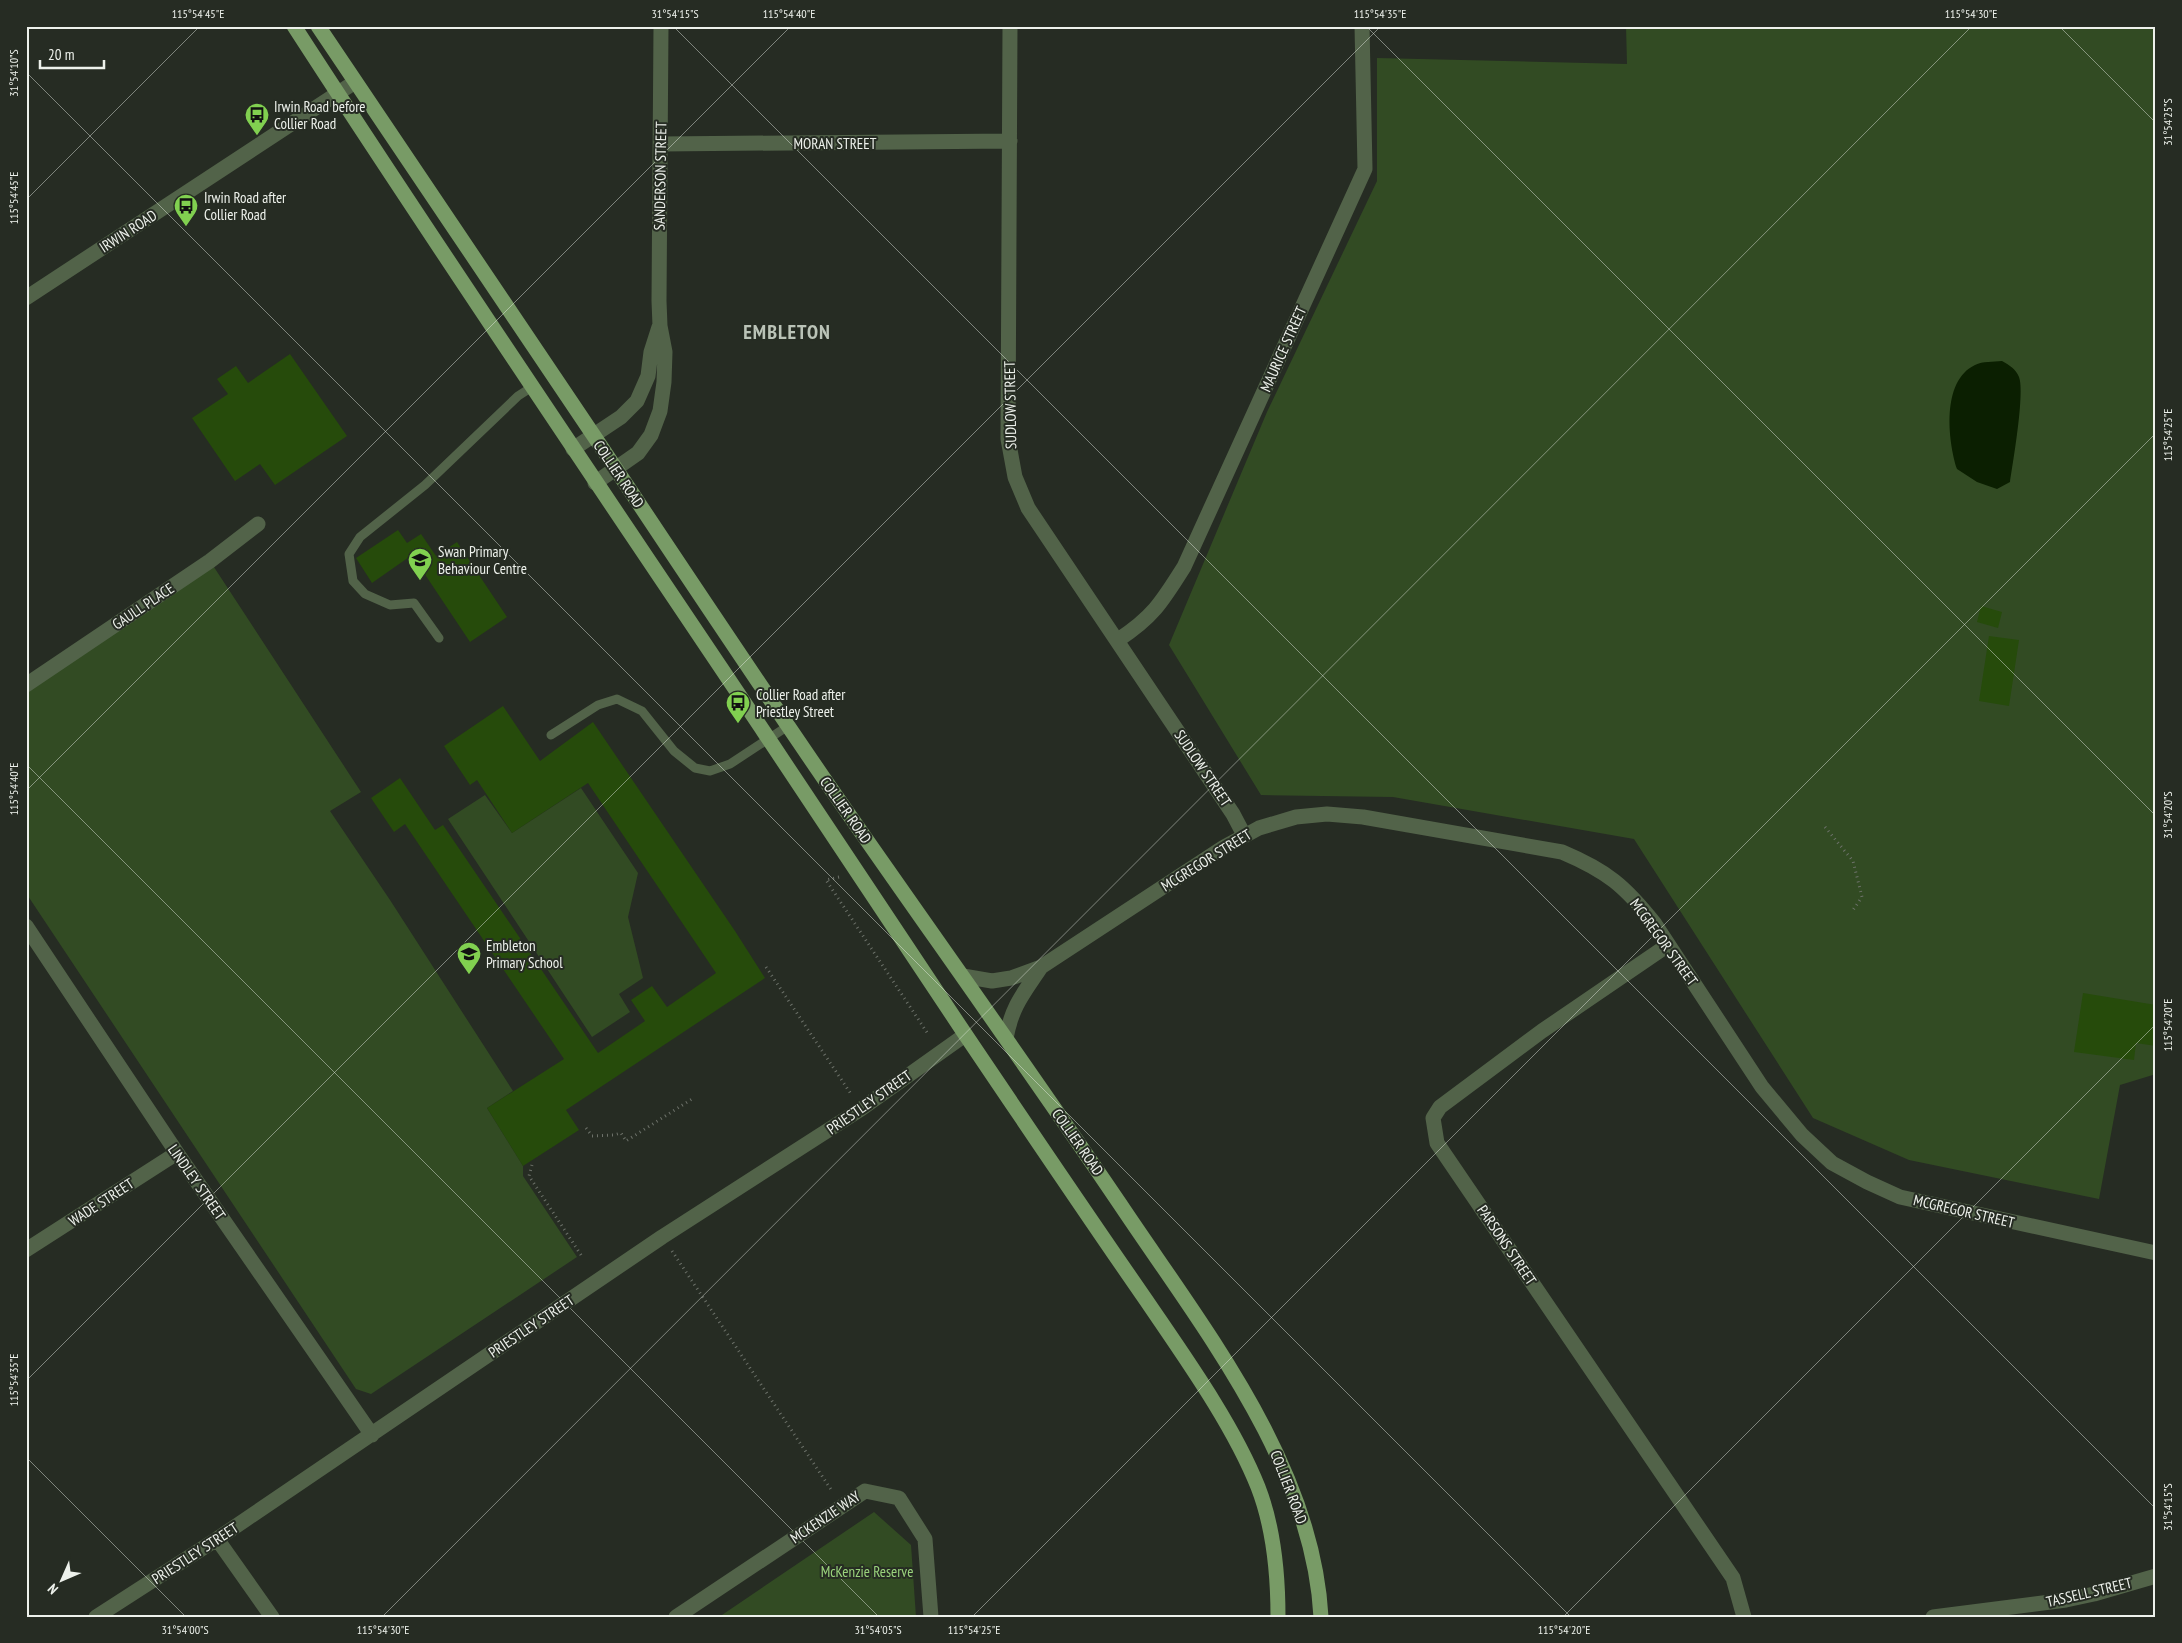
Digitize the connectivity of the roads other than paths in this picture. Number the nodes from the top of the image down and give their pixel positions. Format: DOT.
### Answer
graph roads {
  1 [pos="294,26"];
  2 [pos="318,26"];
  3 [pos="661,26"];
  4 [pos="1010,26"];
  5 [pos="1362,26"];
  6 [pos="355,82"];
  7 [pos="338,94"];
  8 [pos="1010,142"];
  9 [pos="661,144"];
  10 [pos="26,298"];
  11 [pos="660,326"];
  12 [pos="532,387"];
  13 [pos="594,436"];
  14 [pos="573,449"];
  15 [pos="616,469"];
  16 [pos="595,483"];
  17 [pos="258,524"];
  18 [pos="439,638"];
  19 [pos="1118,640"];
  20 [pos="26,685"];
  21 [pos="788,726"];
  22 [pos="551,735"];
  23 [pos="768,738"];
  24 [pos="1244,835"];
  25 [pos="26,926"];
  26 [pos="1668,945"];
  27 [pos="1041,967"];
  28 [pos="963,976"];
  29 [pos="965,1035"];
  30 [pos="1006,1038"];
  31 [pos="177,1154"];
  32 [pos="26,1250"];
  33 [pos="2156,1253"];
  34 [pos="372,1435"];
  35 [pos="217,1539"];
  36 [pos="2156,1576"];
  37 [pos="96,1617"];
  38 [pos="272,1617"];
  39 [pos="676,1617"];
  40 [pos="931,1617"];
  41 [pos="1278,1617"];
  42 [pos="1321,1617"];
  43 [pos="1744,1617"];
  44 [pos="1933,1617"];
  1 -- 7 [label="main road, COLLIER ROAD"];
  2 -- 6 [label="main road, COLLIER ROAD"];
  3 -- 9 [label="street, SANDERSON STREET"];
  4 -- 8 [label="street, SUDLOW STREET"];
  5 -- 19 [label="street, MAURICE STREET"];
  6 -- 7 [label="street, IRWIN ROAD"];
  6 -- 13 [label="main road, COLLIER ROAD"];
  7 -- 10 [label="street, IRWIN ROAD"];
  7 -- 12 [label="main road, COLLIER ROAD"];
  8 -- 9 [label="street, MORAN STREET"];
  8 -- 19 [label="street, SUDLOW STREET"];
  9 -- 11 [label="street, SANDERSON STREET"];
  11 -- 13 [label="street, SANDERSON STREET"];
  11 -- 15 [label="street, SANDERSON STREET"];
  12 -- 14 [label="main road, COLLIER ROAD"];
  12 -- 18 [label="lane"];
  13 -- 14 [label="street, SANDERSON STREET"];
  13 -- 15 [label="main road, COLLIER ROAD"];
  14 -- 16 [label="main road, COLLIER ROAD"];
  15 -- 16 [label="street, SANDERSON STREET"];
  15 -- 21 [label="main road, COLLIER ROAD"];
  16 -- 23 [label="main road, COLLIER ROAD"];
  17 -- 20 [label="street, GAULL PLACE"];
  19 -- 24 [label="street, SUDLOW STREET"];
  21 -- 23 [label="lane"];
  21 -- 28 [label="main road, COLLIER ROAD"];
  22 -- 23 [label="lane"];
  23 -- 29 [label="main road, COLLIER ROAD"];
  24 -- 26 [label="street, MCGREGOR STREET"];
  24 -- 27 [label="street, MCGREGOR STREET"];
  25 -- 31 [label="street, LINDLEY STREET"];
  26 -- 33 [label="street, MCGREGOR STREET"];
  26 -- 43 [label="street, PARSONS STREET"];
  27 -- 28 [label="street, MCGREGOR STREET"];
  27 -- 30 [label="street, MCGREGOR STREET"];
  28 -- 30 [label="main road, COLLIER ROAD"];
  29 -- 34 [label="street, PRIESTLEY STREET"];
  29 -- 41 [label="main road, COLLIER ROAD"];
  30 -- 42 [label="main road, COLLIER ROAD"];
  31 -- 32 [label="street, WADE STREET"];
  31 -- 34 [label="street, LINDLEY STREET"];
  34 -- 35 [label="street, PRIESTLEY STREET"];
  35 -- 37 [label="street, PRIESTLEY STREET"];
  35 -- 38 [label="street"];
  36 -- 44 [label="street, TASSELL STREET"];
  39 -- 40 [label="street, MCKENZIE WAY"];
}
